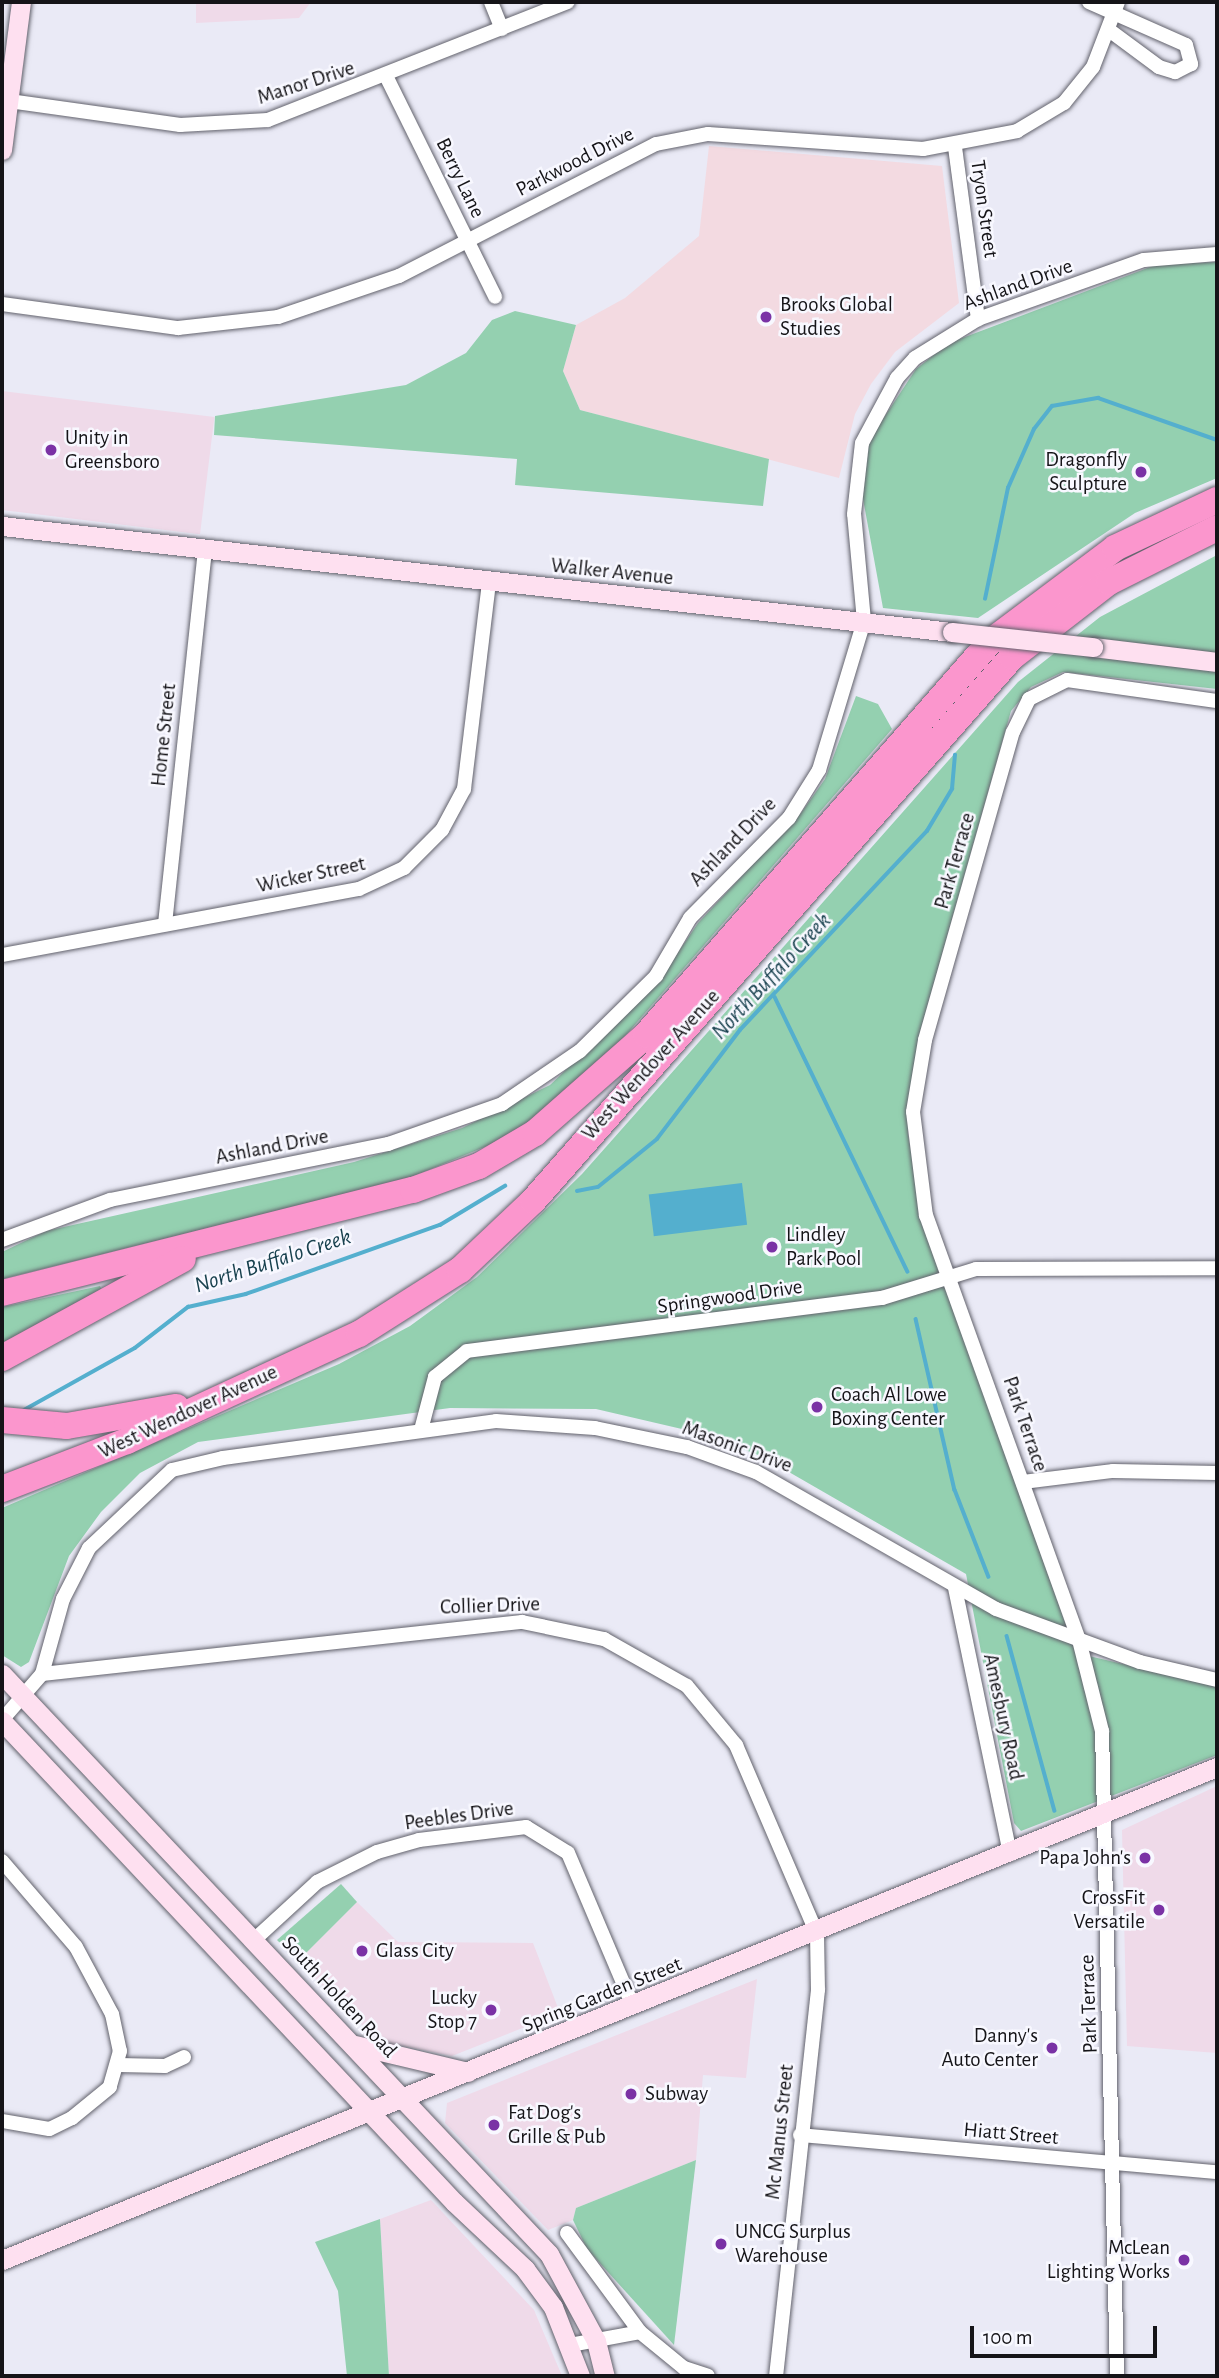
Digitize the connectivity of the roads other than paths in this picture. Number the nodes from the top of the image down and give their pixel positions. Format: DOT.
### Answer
graph roads {
  1 [pos="21,2"];
  2 [pos="491,2"];
  3 [pos="568,2"];
  4 [pos="1088,2"];
  5 [pos="1117,6"];
  6 [pos="502,29"];
  7 [pos="1109,30"];
  8 [pos="387,78"];
  9 [pos="5,101"];
  10 [pos="955,147"];
  11 [pos="2,150"];
  12 [pos="467,241"];
  13 [pos="1217,254"];
  14 [pos="495,297"];
  15 [pos="2,304"];
  16 [pos="978,319"];
  17 [pos="1217,500"];
  18 [pos="2,526"];
  19 [pos="1217,528"];
  20 [pos="205,549"];
  21 [pos="489,583"];
  22 [pos="863,621"];
  23 [pos="1217,662"];
  24 [pos="1217,701"];
  25 [pos="165,924"];
  26 [pos="2,955"];
  27 [pos="225,1238"];
  28 [pos="2,1240"];
  29 [pos="1217,1268"];
  30 [pos="951,1275"];
  31 [pos="2,1293"];
  32 [pos="2,1358"];
  33 [pos="212,1400"];
  34 [pos="2,1420"];
  35 [pos="421,1430"];
  36 [pos="1217,1473"];
  37 [pos="1023,1482"];
  38 [pos="2,1489"];
  39 [pos="955,1588"];
  40 [pos="1079,1640"];
  41 [pos="2,1674"];
  42 [pos="42,1674"];
  43 [pos="1217,1679"];
  44 [pos="26,1699"];
  45 [pos="2,1720"];
  46 [pos="1217,1767"];
  47 [pos="1104,1815"];
  48 [pos="1010,1854"];
  49 [pos="2,1861"];
  50 [pos="817,1934"];
  51 [pos="254,1940"];
  52 [pos="633,2006"];
  53 [pos="353,2045"];
  54 [pos="184,2057"];
  55 [pos="119,2065"];
  56 [pos="469,2072"];
  57 [pos="401,2098"];
  58 [pos="372,2111"];
  59 [pos="2,2121"];
  60 [pos="800,2135"];
  61 [pos="1114,2165"];
  62 [pos="1217,2172"];
  63 [pos="567,2232"];
  64 [pos="2,2260"];
  65 [pos="640,2332"];
  66 [pos="597,2341"];
  67 [pos="570,2345"];
  68 [pos="580,2376"];
  69 [pos="605,2376"];
  70 [pos="708,2376"];
  71 [pos="776,2376"];
  72 [pos="1117,2376"];
  1 -- 9 [label="main road"];
  2 -- 6 [label="street"];
  3 -- 6 [label="street, Manor Drive"];
  4 -- 5 [label="street"];
  5 -- 7 [label="street, Parkwood Drive"];
  5 -- 7 [label="street"];
  6 -- 8 [label="street, Manor Drive"];
  7 -- 10 [label="street, Parkwood Drive"];
  8 -- 9 [label="street, Manor Drive"];
  8 -- 12 [label="street, Berry Lane"];
  9 -- 11 [label="main road"];
  10 -- 12 [label="street, Parkwood Drive"];
  10 -- 16 [label="street, Tryon Street"];
  12 -- 14 [label="street, Berry Lane"];
  12 -- 15 [label="street, Parkwood Drive"];
  13 -- 16 [label="street, Ashland Drive"];
  16 -- 22 [label="street, Ashland Drive"];
  17 -- 27 [label="highway, West Wendover Avenue"];
  18 -- 20 [label="main road, Walker Avenue"];
  19 -- 33 [label="highway, West Wendover Avenue"];
  20 -- 21 [label="main road, Walker Avenue"];
  20 -- 25 [label="street, Home Street"];
  21 -- 22 [label="main road, Walker Avenue"];
  21 -- 25 [label="street, Wicker Street"];
  22 -- 23 [label="main road, Walker Avenue, bridge"];
  22 -- 28 [label="street, Ashland Drive"];
  24 -- 30 [label="street, Park Terrace"];
  25 -- 26 [label="street, Wicker Street"];
  27 -- 31 [label="highway, West Wendover Avenue"];
  27 -- 32 [label="highway"];
  29 -- 30 [label="street, Springwood Drive"];
  30 -- 35 [label="street, Springwood Drive"];
  30 -- 37 [label="street, Park Terrace"];
  33 -- 34 [label="highway"];
  33 -- 38 [label="highway, West Wendover Avenue"];
  35 -- 39 [label="street, Masonic Drive"];
  35 -- 42 [label="street, Masonic Drive"];
  36 -- 37 [label="street"];
  37 -- 40 [label="street, Park Terrace"];
  39 -- 40 [label="street, Masonic Drive"];
  39 -- 48 [label="street, Amesbury Road"];
  40 -- 43 [label="street, Masonic Drive"];
  40 -- 47 [label="street, Park Terrace"];
  41 -- 44 [label="main road, South Holden Road"];
  42 -- 44 [label="street, Masonic Drive"];
  42 -- 50 [label="street, Collier Drive"];
  44 -- 45 [label="street, Masonic Drive"];
  44 -- 51 [label="main road, South Holden Road"];
  45 -- 58 [label="main road"];
  46 -- 47 [label="main road, Spring Garden Street"];
  47 -- 48 [label="main road, Spring Garden Street"];
  47 -- 61 [label="street, Park Terrace"];
  48 -- 50 [label="main road, Spring Garden Street"];
  49 -- 55 [label="street"];
  50 -- 52 [label="main road, Spring Garden Street"];
  50 -- 60 [label="street, Mc Manus Street"];
  51 -- 52 [label="street, Peebles Drive"];
  51 -- 53 [label="main road, South Holden Road"];
  52 -- 56 [label="main road, Spring Garden Street"];
  53 -- 56 [label="main road"];
  53 -- 57 [label="main road, South Holden Road"];
  54 -- 55 [label="street"];
  55 -- 59 [label="street"];
  56 -- 57 [label="main road, Spring Garden Street"];
  57 -- 58 [label="main road, Spring Garden Street"];
  57 -- 66 [label="main road, South Holden Road"];
  58 -- 64 [label="main road, Spring Garden Street"];
  58 -- 67 [label="main road"];
  60 -- 61 [label="street, Hiatt Street"];
  60 -- 71 [label="street, Mc Manus Street"];
  61 -- 62 [label="street, Hiatt Street"];
  61 -- 72 [label="street, Park Terrace"];
  63 -- 65 [label="street"];
  65 -- 66 [label="street"];
  65 -- 70 [label="street"];
  66 -- 67 [label="street"];
  66 -- 69 [label="main road, South Holden Road"];
  67 -- 68 [label="main road"];
}
